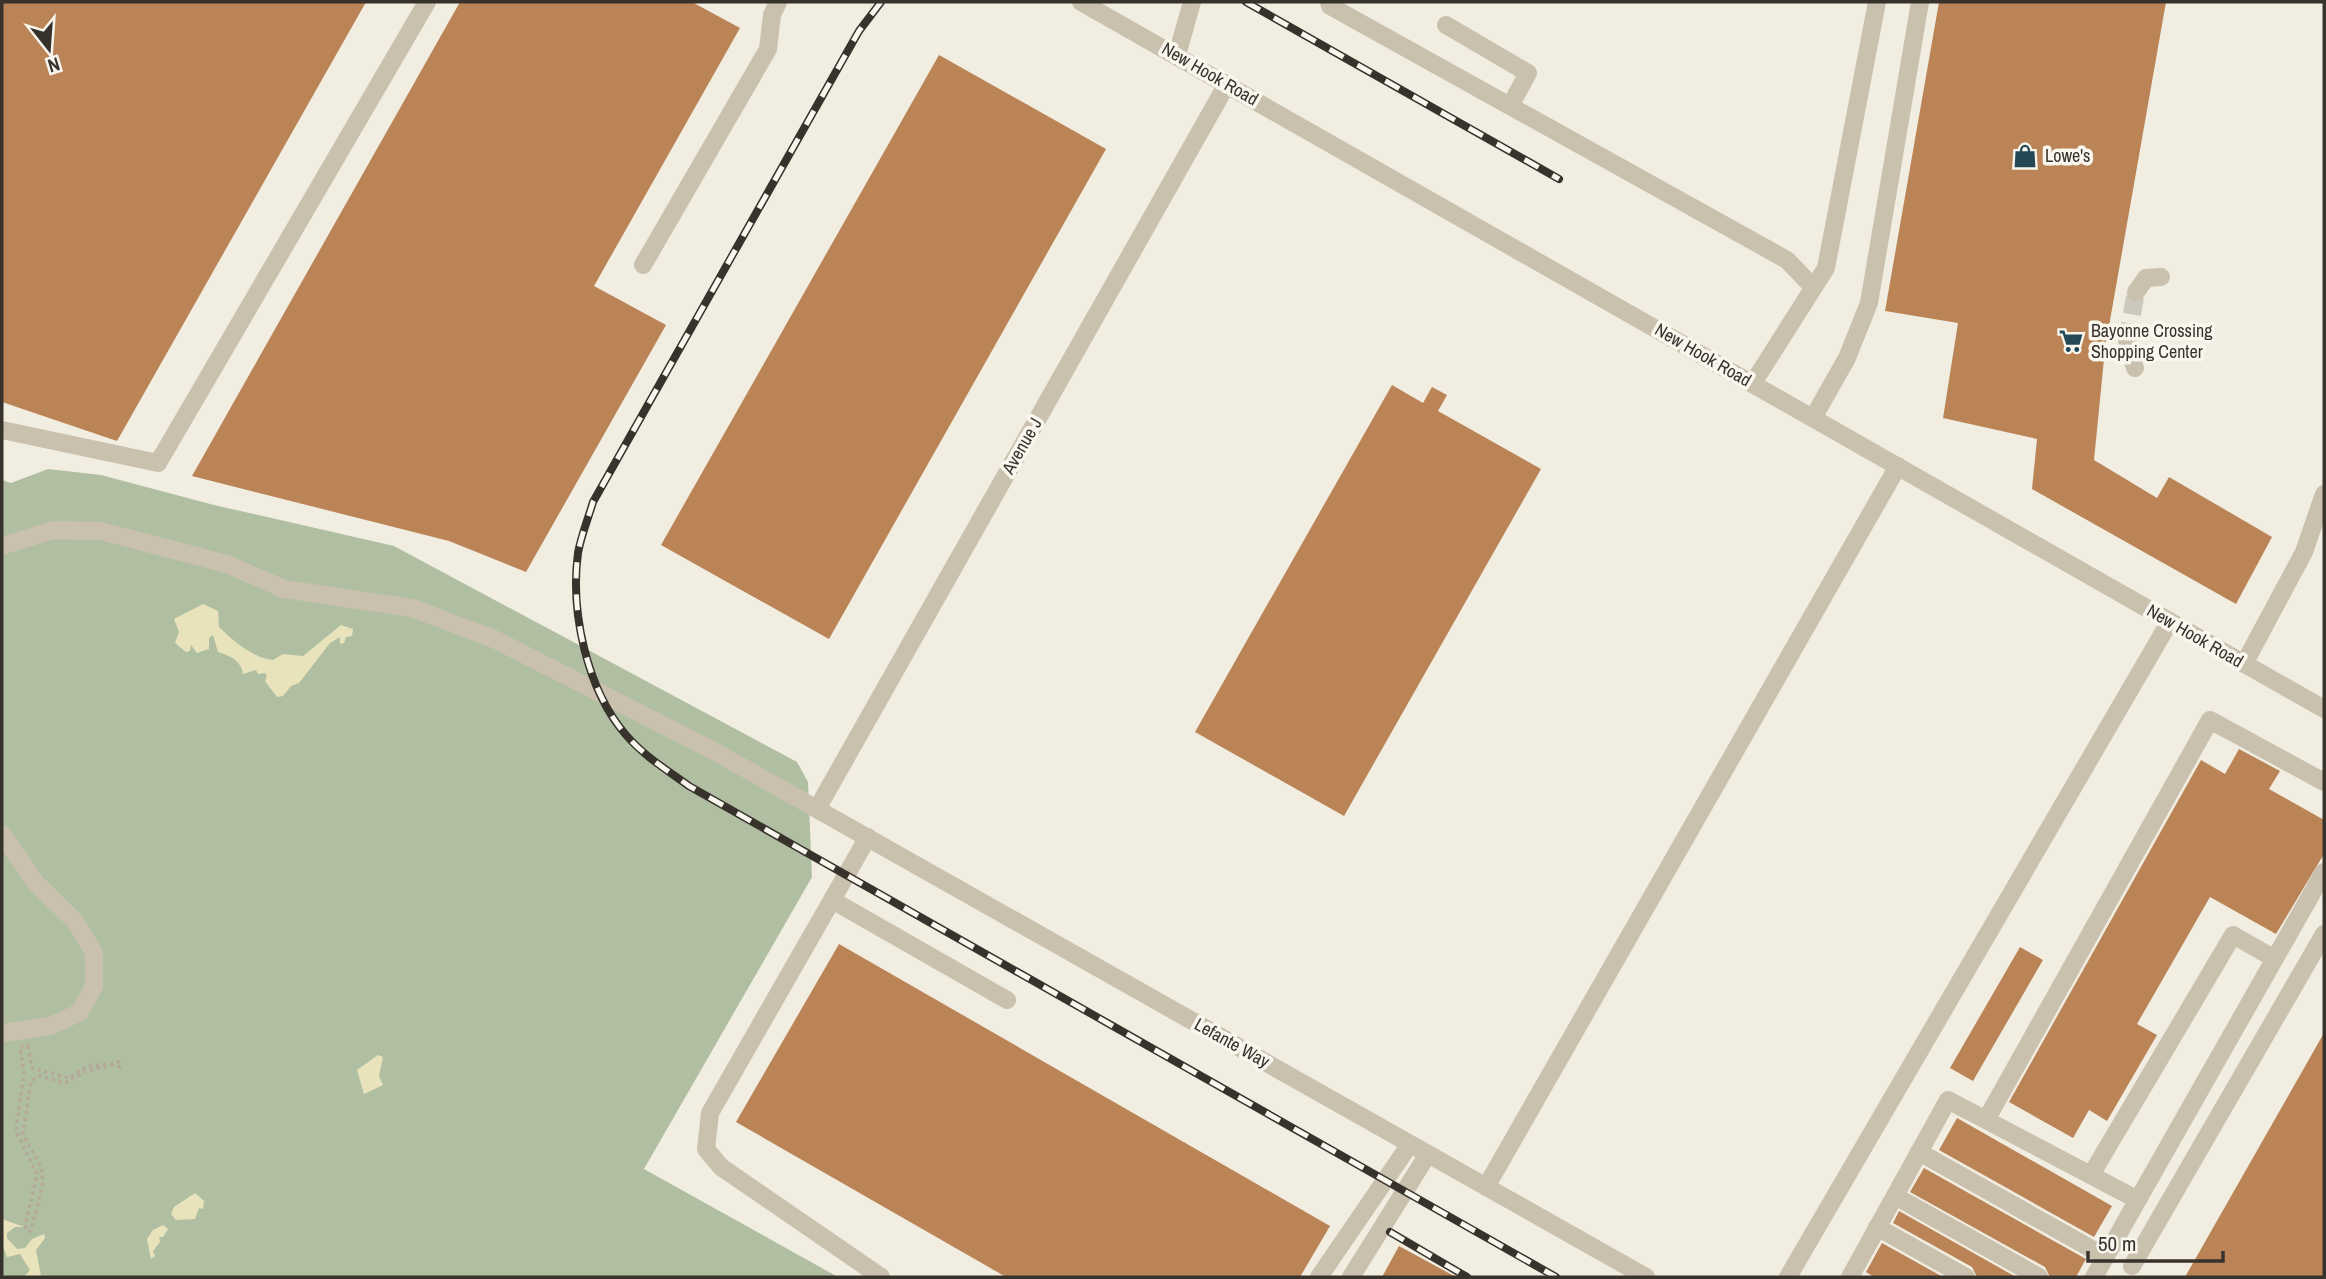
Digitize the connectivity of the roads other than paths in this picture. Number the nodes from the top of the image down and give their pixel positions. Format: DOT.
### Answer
graph roads {
  1 [pos="427,2"];
  2 [pos="778,2"];
  3 [pos="1081,2"];
  4 [pos="1192,2"];
  5 [pos="1329,2"];
  6 [pos="1877,2"];
  7 [pos="1920,2"];
  8 [pos="1446,25"];
  9 [pos="1177,55"];
  10 [pos="1227,84"];
  11 [pos="1510,106"];
  12 [pos="643,265"];
  13 [pos="2161,277"];
  14 [pos="1814,287"];
  15 [pos="2136,292"];
  16 [pos="2127,341"];
  17 [pos="2135,368"];
  18 [pos="1752,383"];
  19 [pos="1812,418"];
  20 [pos="2,430"];
  21 [pos="1898,466"];
  22 [pos="2324,494"];
  23 [pos="2,546"];
  24 [pos="2170,621"];
  25 [pos="2244,664"];
  26 [pos="2324,709"];
  27 [pos="2324,782"];
  28 [pos="817,808"];
  29 [pos="2,834"];
  30 [pos="868,837"];
  31 [pos="2324,872"];
  32 [pos="832,900"];
  33 [pos="2324,934"];
  34 [pos="2275,959"];
  35 [pos="1007,1000"];
  36 [pos="2,1033"];
  37 [pos="1986,1120"];
  38 [pos="1410,1144"];
  39 [pos="1919,1152"];
  40 [pos="1428,1154"];
  41 [pos="2091,1175"];
  42 [pos="1486,1187"];
  43 [pos="1895,1196"];
  44 [pos="2138,1200"];
  45 [pos="1877,1227"];
  46 [pos="2106,1257"];
  47 [pos="2132,1266"];
  48 [pos="881,1277"];
  49 [pos="1319,1277"];
  50 [pos="1351,1277"];
  51 [pos="1646,1277"];
  52 [pos="1788,1277"];
  53 [pos="1851,1277"];
  54 [pos="1966,1277"];
  55 [pos="2039,1277"];
  56 [pos="2094,1277"];
  1 -- 20 [label="street"];
  2 -- 12 [label="street"];
  3 -- 9 [label="street, New Hook Road"];
  4 -- 9 [label="street"];
  5 -- 11 [label="street"];
  6 -- 14 [label="street"];
  7 -- 19 [label="street"];
  8 -- 11 [label="street"];
  9 -- 10 [label="street, New Hook Road"];
  10 -- 18 [label="street, New Hook Road"];
  10 -- 28 [label="street, Avenue J"];
  11 -- 14 [label="street"];
  13 -- 15 [label="street"];
  14 -- 18 [label="street"];
  16 -- 17 [label="street"];
  18 -- 19 [label="street, New Hook Road"];
  19 -- 21 [label="street, New Hook Road"];
  21 -- 24 [label="street, New Hook Road"];
  21 -- 42 [label="street"];
  22 -- 25 [label="street"];
  23 -- 28 [label="street, Lefante Way"];
  24 -- 25 [label="street, New Hook Road"];
  24 -- 52 [label="street"];
  25 -- 26 [label="street, New Hook Road"];
  27 -- 37 [label="street"];
  28 -- 30 [label="street, Lefante Way"];
  29 -- 36 [label="street"];
  30 -- 32 [label="street"];
  30 -- 38 [label="street, Lefante Way"];
  31 -- 34 [label="street"];
  32 -- 35 [label="street"];
  32 -- 48 [label="street"];
  33 -- 47 [label="street"];
  34 -- 41 [label="street"];
  34 -- 44 [label="street"];
  37 -- 39 [label="street"];
  37 -- 41 [label="street"];
  38 -- 40 [label="street, Lefante Way"];
  38 -- 49 [label="street"];
  39 -- 43 [label="street"];
  39 -- 46 [label="street"];
  40 -- 42 [label="street, Lefante Way"];
  40 -- 50 [label="street"];
  41 -- 44 [label="street"];
  42 -- 51 [label="street, Lefante Way"];
  43 -- 45 [label="street"];
  43 -- 55 [label="street"];
  44 -- 46 [label="street"];
  45 -- 53 [label="street"];
  45 -- 54 [label="street"];
  46 -- 56 [label="street"];
}
